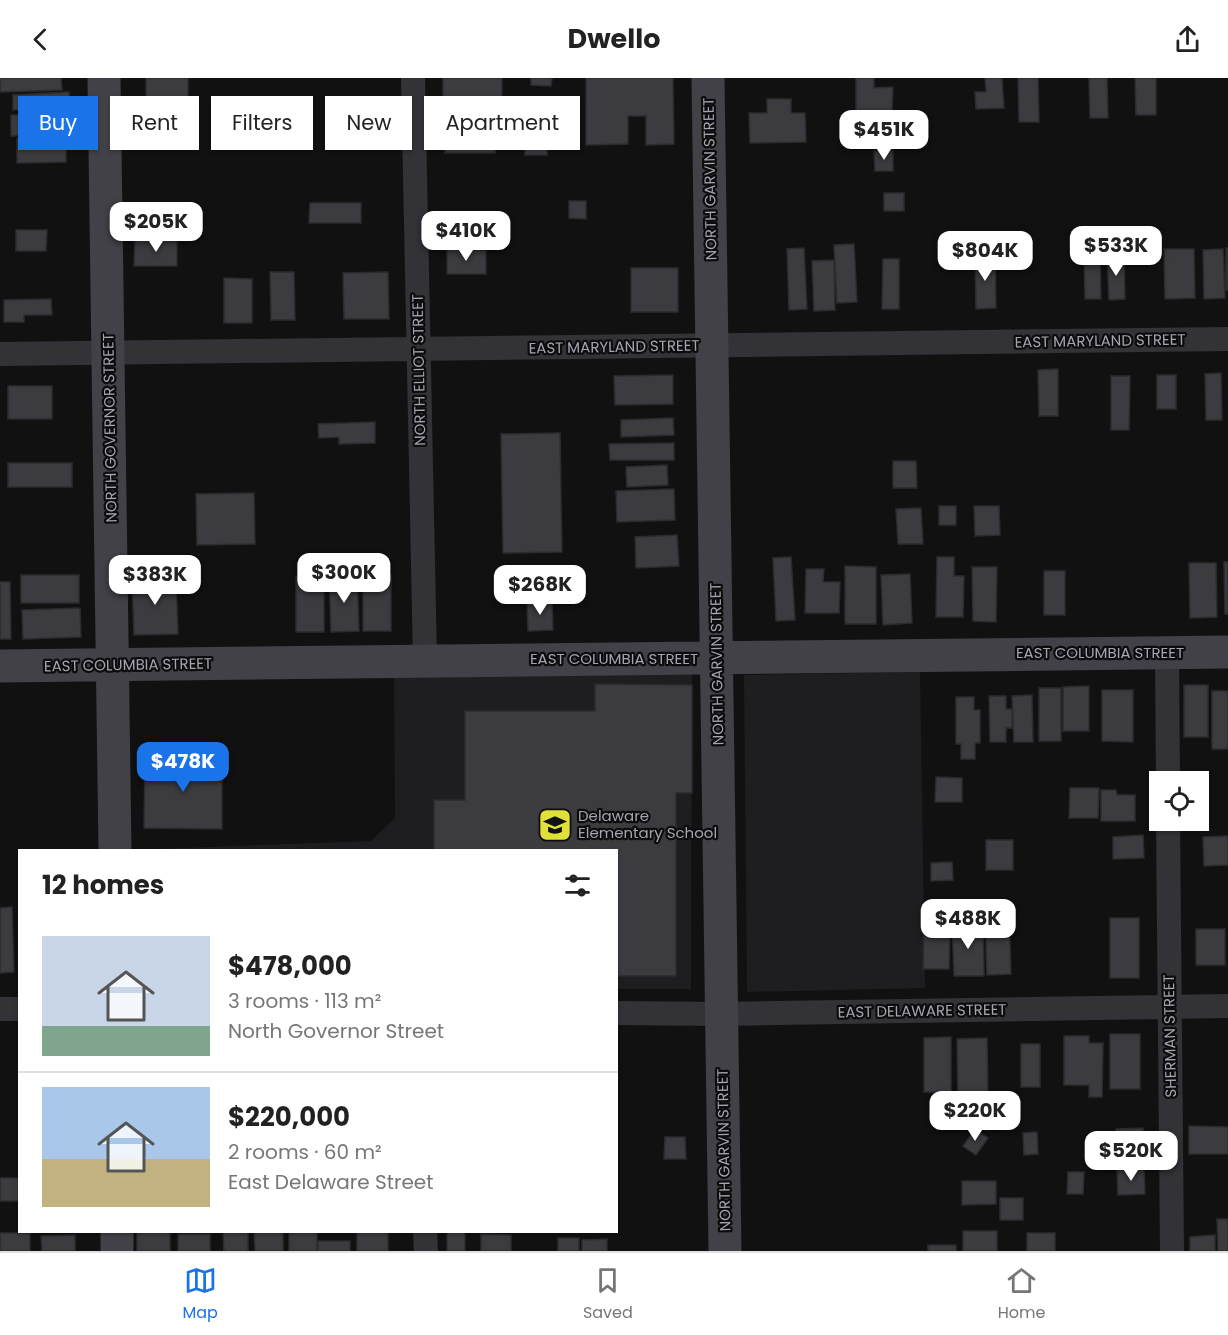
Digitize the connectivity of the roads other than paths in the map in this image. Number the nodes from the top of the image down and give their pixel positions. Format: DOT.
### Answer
graph roads {
  1 [pos="104,78"];
  2 [pos="413,78"];
  3 [pos="708,78"];
  4 [pos="1228,339"];
  5 [pos="713,345"];
  6 [pos="418,349"];
  7 [pos="109,352"];
  8 [pos="0,354"];
  9 [pos="1228,652"];
  10 [pos="1167,653"];
  11 [pos="718,659"];
  12 [pos="425,661"];
  13 [pos="114,665"];
  14 [pos="0,666"];
  15 [pos="1168,771"];
  16 [pos="1168,831"];
  17 [pos="115,849"];
  18 [pos="1228,1006"];
  19 [pos="1169,1007"];
  20 [pos="18,1008"];
  21 [pos="0,1009"];
  22 [pos="618,1013"];
  23 [pos="722,1014"];
  24 [pos="117,1233"];
  25 [pos="425,1233"];
  26 [pos="117,1251"];
  27 [pos="426,1251"];
  28 [pos="725,1251"];
  29 [pos="1172,1251"];
  1 -- 7 [label="main road, NORTH GOVERNOR STREET"];
  2 -- 6 [label="street, NORTH ELLIOT STREET"];
  3 -- 5 [label="main road, NORTH GARVIN STREET"];
  4 -- 5 [label="street, EAST MARYLAND STREET"];
  5 -- 6 [label="street, EAST MARYLAND STREET"];
  5 -- 11 [label="main road, NORTH GARVIN STREET"];
  6 -- 7 [label="street, EAST MARYLAND STREET"];
  6 -- 12 [label="street, NORTH ELLIOT STREET"];
  7 -- 8 [label="street, EAST MARYLAND STREET"];
  7 -- 13 [label="main road, NORTH GOVERNOR STREET"];
  9 -- 10 [label="main road, EAST COLUMBIA STREET"];
  10 -- 11 [label="main road, EAST COLUMBIA STREET"];
  10 -- 15 [label="street"];
  11 -- 12 [label="main road, EAST COLUMBIA STREET"];
  11 -- 23 [label="main road, NORTH GARVIN STREET"];
  12 -- 13 [label="main road, EAST COLUMBIA STREET"];
  13 -- 14 [label="main road, EAST COLUMBIA STREET"];
  13 -- 17 [label="main road, NORTH GOVERNOR STREET"];
  16 -- 19 [label="street, SHERMAN STREET"];
  18 -- 19 [label="street, EAST DELAWARE STREET"];
  19 -- 23 [label="street, EAST DELAWARE STREET"];
  19 -- 29 [label="street, SHERMAN STREET"];
  20 -- 21 [label="street"];
  22 -- 23 [label="street, EAST DELAWARE STREET"];
  23 -- 28 [label="main road, NORTH GARVIN STREET"];
  24 -- 26 [label="main road"];
  25 -- 27 [label="street"];
}
